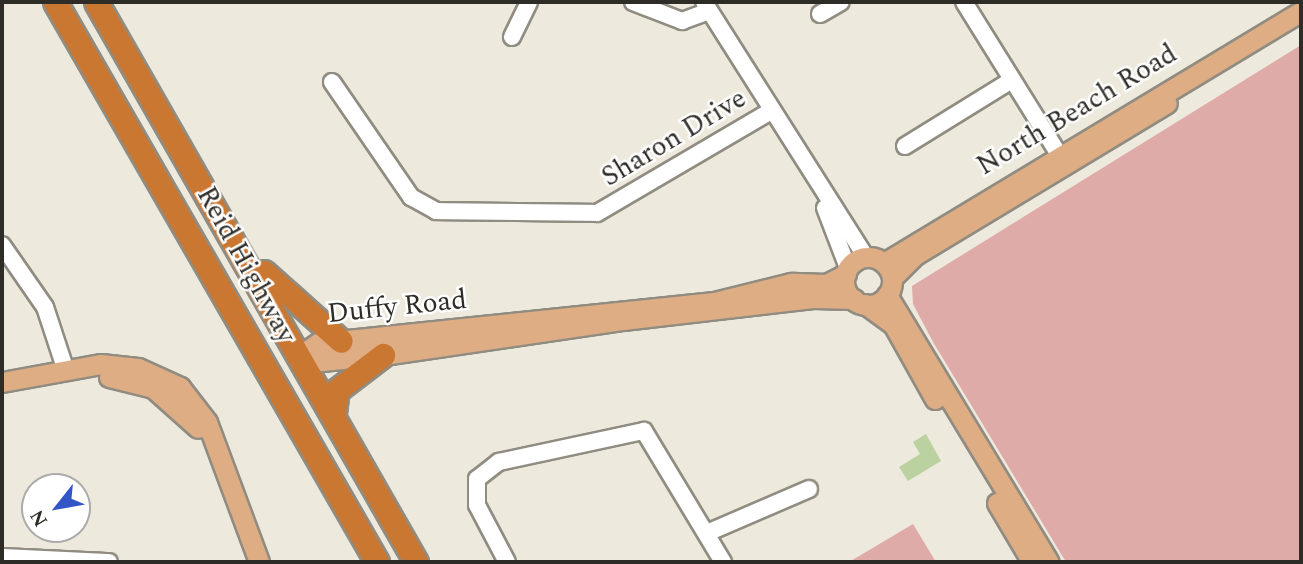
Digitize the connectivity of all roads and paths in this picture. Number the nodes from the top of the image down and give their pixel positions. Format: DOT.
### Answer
graph roads {
  1 [pos="55,2"];
  2 [pos="96,2"];
  3 [pos="529,2"];
  4 [pos="633,2"];
  5 [pos="841,2"];
  6 [pos="964,2"];
  7 [pos="706,6"];
  8 [pos="1301,10"];
  9 [pos="820,14"];
  10 [pos="1301,26"];
  11 [pos="512,37"];
  12 [pos="1012,80"];
  13 [pos="332,82"];
  14 [pos="771,111"];
  15 [pos="905,146"];
  16 [pos="1062,160"];
  17 [pos="818,186"];
  18 [pos="216,204"];
  19 [pos="2,244"];
  20 [pos="847,271"];
  21 [pos="882,273"];
  22 [pos="859,302"];
  23 [pos="247,327"];
  24 [pos="341,341"];
  25 [pos="300,355"];
  26 [pos="383,355"];
  27 [pos="66,372"];
  28 [pos="2,382"];
  29 [pos="288,403"];
  30 [pos="334,413"];
  31 [pos="809,489"];
  32 [pos="707,533"];
  33 [pos="2,557"];
  34 [pos="1036,560"];
  35 [pos="106,561"];
  36 [pos="259,562"];
  37 [pos="377,562"];
  38 [pos="416,562"];
  39 [pos="507,562"];
  40 [pos="723,562"];
  1 -- 23 [label="highway, Reid Highway"];
  2 -- 18 [label="highway, Reid Highway"];
  3 -- 11 [label="street"];
  4 -- 7 [label="street"];
  5 -- 9 [label="street"];
  6 -- 12 [label="street"];
  7 -- 14 [label="street"];
  8 -- 16 [label="main road, North Beach Road"];
  10 -- 16 [label="main road, North Beach Road"];
  12 -- 15 [label="street"];
  12 -- 16 [label="street"];
  13 -- 14 [label="street, Sharon Drive"];
  14 -- 17 [label="street"];
  16 -- 21 [label="main road, North Beach Road"];
  17 -- 20 [label="street"];
  17 -- 21 [label="street"];
  18 -- 24 [label="highway"];
  18 -- 25 [label="highway, Reid Highway"];
  19 -- 27 [label="street"];
  20 -- 21 [label="main road, Duffy Road"];
  20 -- 22 [label="main road"];
  20 -- 24 [label="main road, Duffy Road"];
  21 -- 22 [label="main road"];
  21 -- 34 [label="main road"];
  22 -- 26 [label="main road, Duffy Road"];
  22 -- 34 [label="main road"];
  23 -- 25 [label="highway"];
  23 -- 29 [label="highway, Reid Highway"];
  24 -- 25 [label="main road, Duffy Road"];
  25 -- 26 [label="main road, Duffy Road"];
  25 -- 29 [label="highway"];
  25 -- 30 [label="highway, Reid Highway"];
  26 -- 30 [label="highway"];
  27 -- 28 [label="main road"];
  27 -- 36 [label="main road"];
  29 -- 37 [label="highway, Reid Highway"];
  30 -- 38 [label="highway, Reid Highway"];
  31 -- 32 [label="street"];
  32 -- 39 [label="street"];
  32 -- 40 [label="street"];
  33 -- 35 [label="street"];
}
